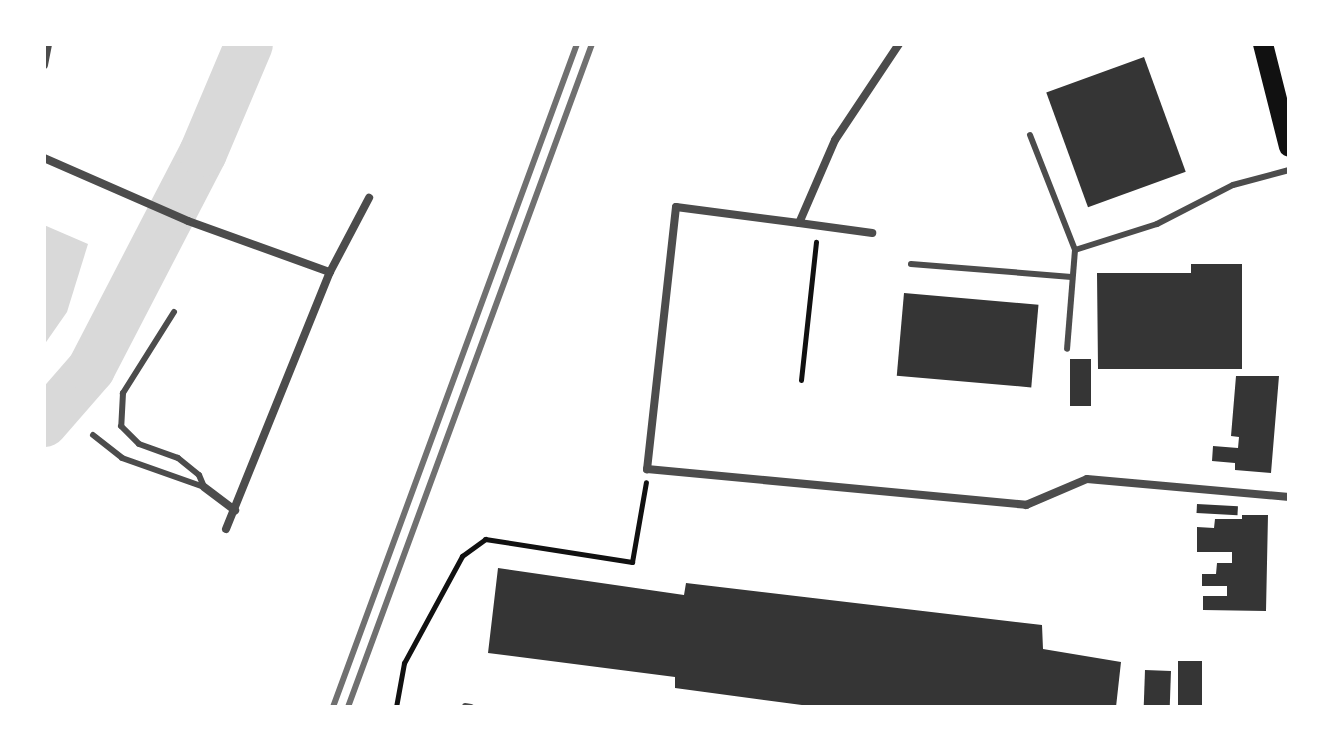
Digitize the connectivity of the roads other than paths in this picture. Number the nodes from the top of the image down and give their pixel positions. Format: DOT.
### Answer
graph roads {
  1 [pos="48,44"];
  2 [pos="899,44"];
  3 [pos="1263,44"];
  4 [pos="44,65"];
  5 [pos="1287,119"];
  6 [pos="1030,135"];
  7 [pos="1289,147"];
  8 [pos="44,158"];
  9 [pos="1289,170"];
  10 [pos="369,198"];
  11 [pos="799,223"];
  12 [pos="872,233"];
  13 [pos="1075,250"];
  14 [pos="911,264"];
  15 [pos="330,272"];
  16 [pos="1071,277"];
  17 [pos="174,312"];
  18 [pos="1067,349"];
  19 [pos="93,435"];
  20 [pos="204,487"];
  21 [pos="1289,497"];
  22 [pos="235,510"];
  23 [pos="226,529"];
  24 [pos="465,706"];
  25 [pos="471,707"];
  1 -- 4 [label="street"];
  2 -- 11 [label="street"];
  3 -- 5 [label="main road"];
  5 -- 7 [label="main road"];
  6 -- 13 [label="lane"];
  8 -- 15 [label="street"];
  9 -- 13 [label="lane"];
  10 -- 15 [label="street"];
  11 -- 12 [label="street"];
  11 -- 21 [label="street"];
  13 -- 16 [label="lane"];
  14 -- 16 [label="lane"];
  15 -- 22 [label="street"];
  16 -- 18 [label="lane"];
  17 -- 20 [label="lane"];
  19 -- 20 [label="lane"];
  20 -- 22 [label="street"];
  22 -- 23 [label="street"];
  24 -- 25 [label="lane"];
}
